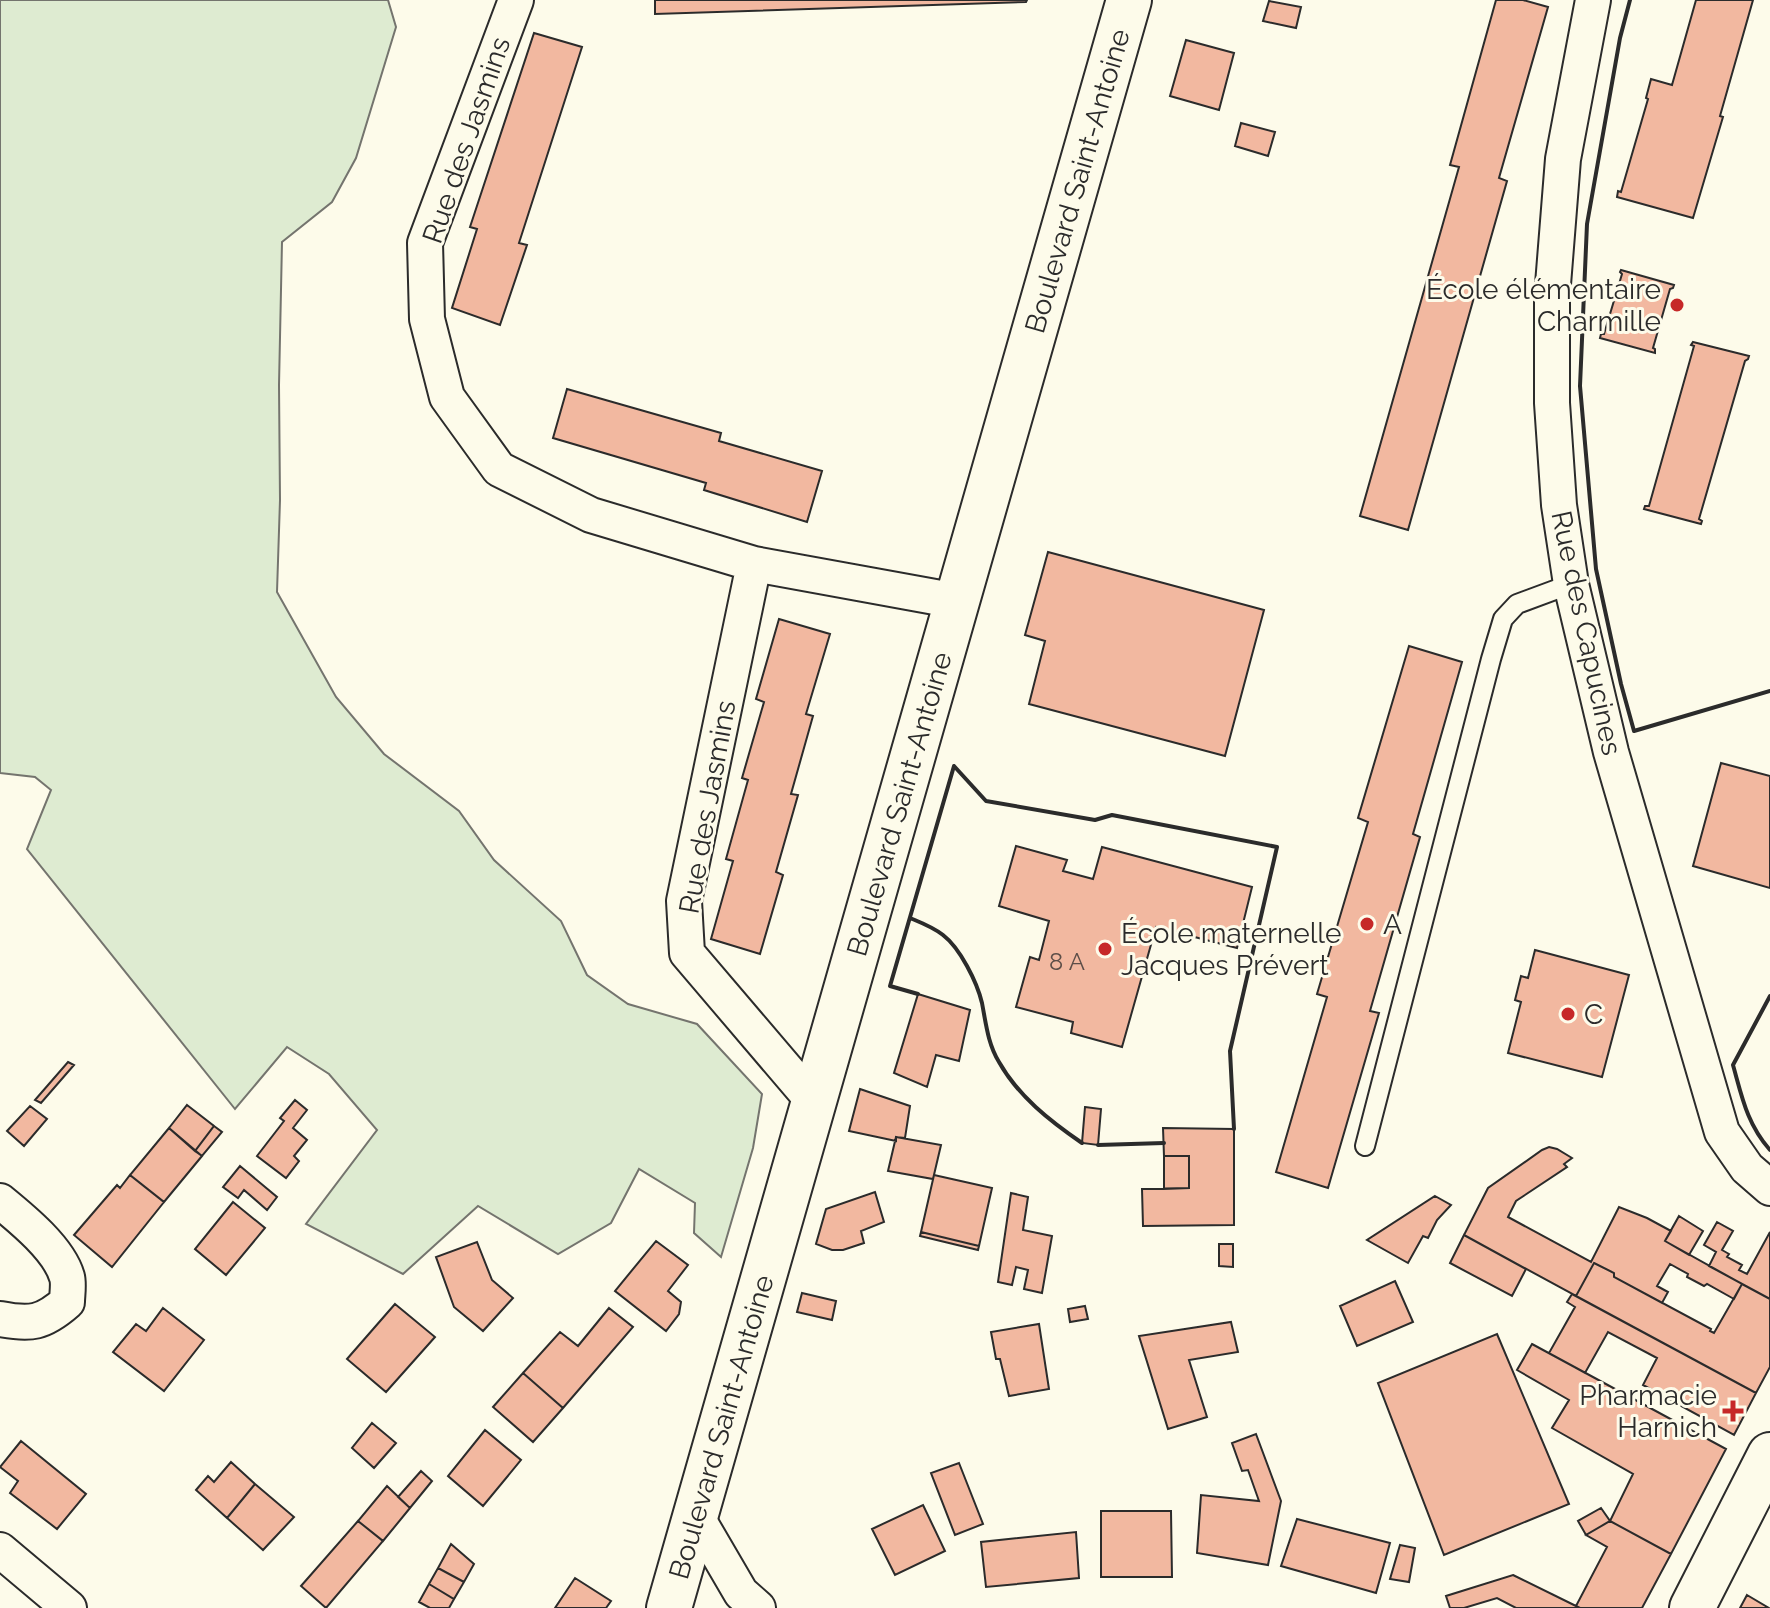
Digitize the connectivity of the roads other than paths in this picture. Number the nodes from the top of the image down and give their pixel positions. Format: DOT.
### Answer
graph roads {
  1 [pos="516,0"];
  2 [pos="1129,0"];
  3 [pos="1593,0"];
  4 [pos="754,564"];
  5 [pos="1571,584"];
  6 [pos="957,601"];
  7 [pos="814,1102"];
  8 [pos="1365,1146"];
  9 [pos="1770,1188"];
  10 [pos="0,1201"];
  11 [pos="0,1319"];
  12 [pos="1770,1455"];
  13 [pos="696,1516"];
  14 [pos="0,1550"];
  15 [pos="69,1608"];
  16 [pos="669,1608"];
  17 [pos="758,1608"];
  18 [pos="1692,1608"];
  1 -- 4 [label="street, Rue des Jasmins"];
  2 -- 6 [label="street, Boulevard Saint-Antoine"];
  3 -- 5 [label="street, Rue des Capucines"];
  4 -- 6 [label="street, Rue des Jasmins"];
  4 -- 7 [label="street, Rue des Jasmins"];
  5 -- 8 [label="lane"];
  5 -- 9 [label="street, Rue des Capucines"];
  6 -- 7 [label="street, Boulevard Saint-Antoine"];
  7 -- 13 [label="street, Boulevard Saint-Antoine"];
  10 -- 11 [label="street"];
  12 -- 18 [label="street"];
  13 -- 16 [label="street, Boulevard Saint-Antoine"];
  13 -- 17 [label="street"];
  14 -- 15 [label="street"];
}
